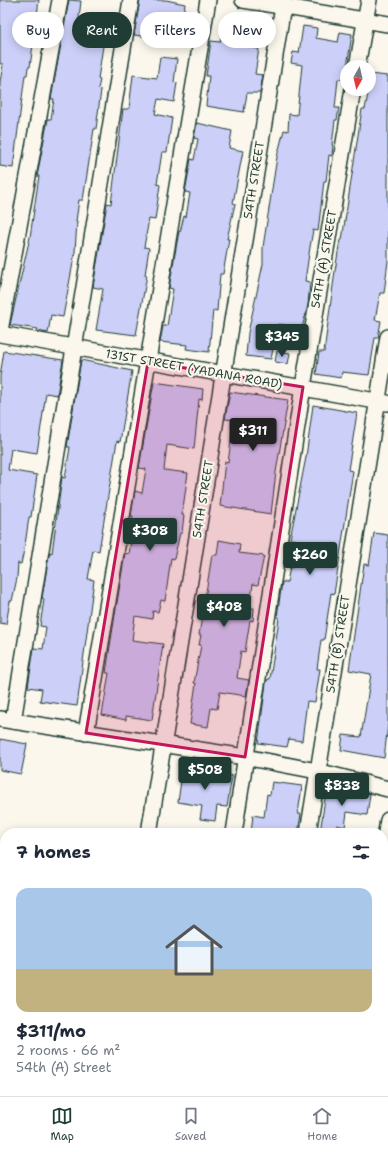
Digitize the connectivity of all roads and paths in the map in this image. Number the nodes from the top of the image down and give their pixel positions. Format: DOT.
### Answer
graph roads {
  1 [pos="60,0"];
  2 [pos="132,0"];
  3 [pos="208,0"];
  4 [pos="243,0"];
  5 [pos="369,0"];
  6 [pos="283,4"];
  7 [pos="365,20"];
  8 [pos="388,24"];
  9 [pos="358,60"];
  10 [pos="353,96"];
  11 [pos="0,331"];
  12 [pos="0,334"];
  13 [pos="388,337"];
  14 [pos="76,348"];
  15 [pos="148,362"];
  16 [pos="223,374"];
  17 [pos="302,387"];
  18 [pos="383,402"];
  19 [pos="6,720"];
  20 [pos="86,733"];
  21 [pos="164,745"];
  22 [pos="245,757"];
  23 [pos="318,771"];
  24 [pos="388,789"];
  25 [pos="150,828"];
  26 [pos="235,828"];
  27 [pos="309,828"];
  1 -- 11 [label="street"];
  2 -- 14 [label="street"];
  3 -- 15 [label="street"];
  4 -- 6 [label="street"];
  5 -- 7 [label="street"];
  6 -- 7 [label="street"];
  6 -- 16 [label="street, 54TH STREET"];
  7 -- 8 [label="street"];
  7 -- 9 [label="street"];
  10 -- 17 [label="street, 54TH (A) STREET"];
  12 -- 14 [label="street, 131ST STREET (YADANA ROAD)"];
  13 -- 18 [label="street, 54TH (B) STREET"];
  14 -- 15 [label="street, 131ST STREET (YADANA ROAD)"];
  14 -- 19 [label="street"];
  15 -- 16 [label="street, 131ST STREET (YADANA ROAD)"];
  15 -- 20 [label="street"];
  16 -- 17 [label="street, 131ST STREET (YADANA ROAD)"];
  16 -- 21 [label="street, 54TH STREET"];
  17 -- 18 [label="street, 131ST STREET (YADANA ROAD)"];
  17 -- 22 [label="street, 54TH (A) STREET"];
  18 -- 23 [label="street, 54TH (B) STREET"];
  19 -- 20 [label="street"];
  20 -- 21 [label="street"];
  21 -- 22 [label="street"];
  21 -- 25 [label="street, 54TH STREET"];
  22 -- 23 [label="street"];
  22 -- 26 [label="street, 54TH (A) STREET"];
  23 -- 24 [label="street"];
  23 -- 27 [label="street, 54TH (B) STREET"];
}
